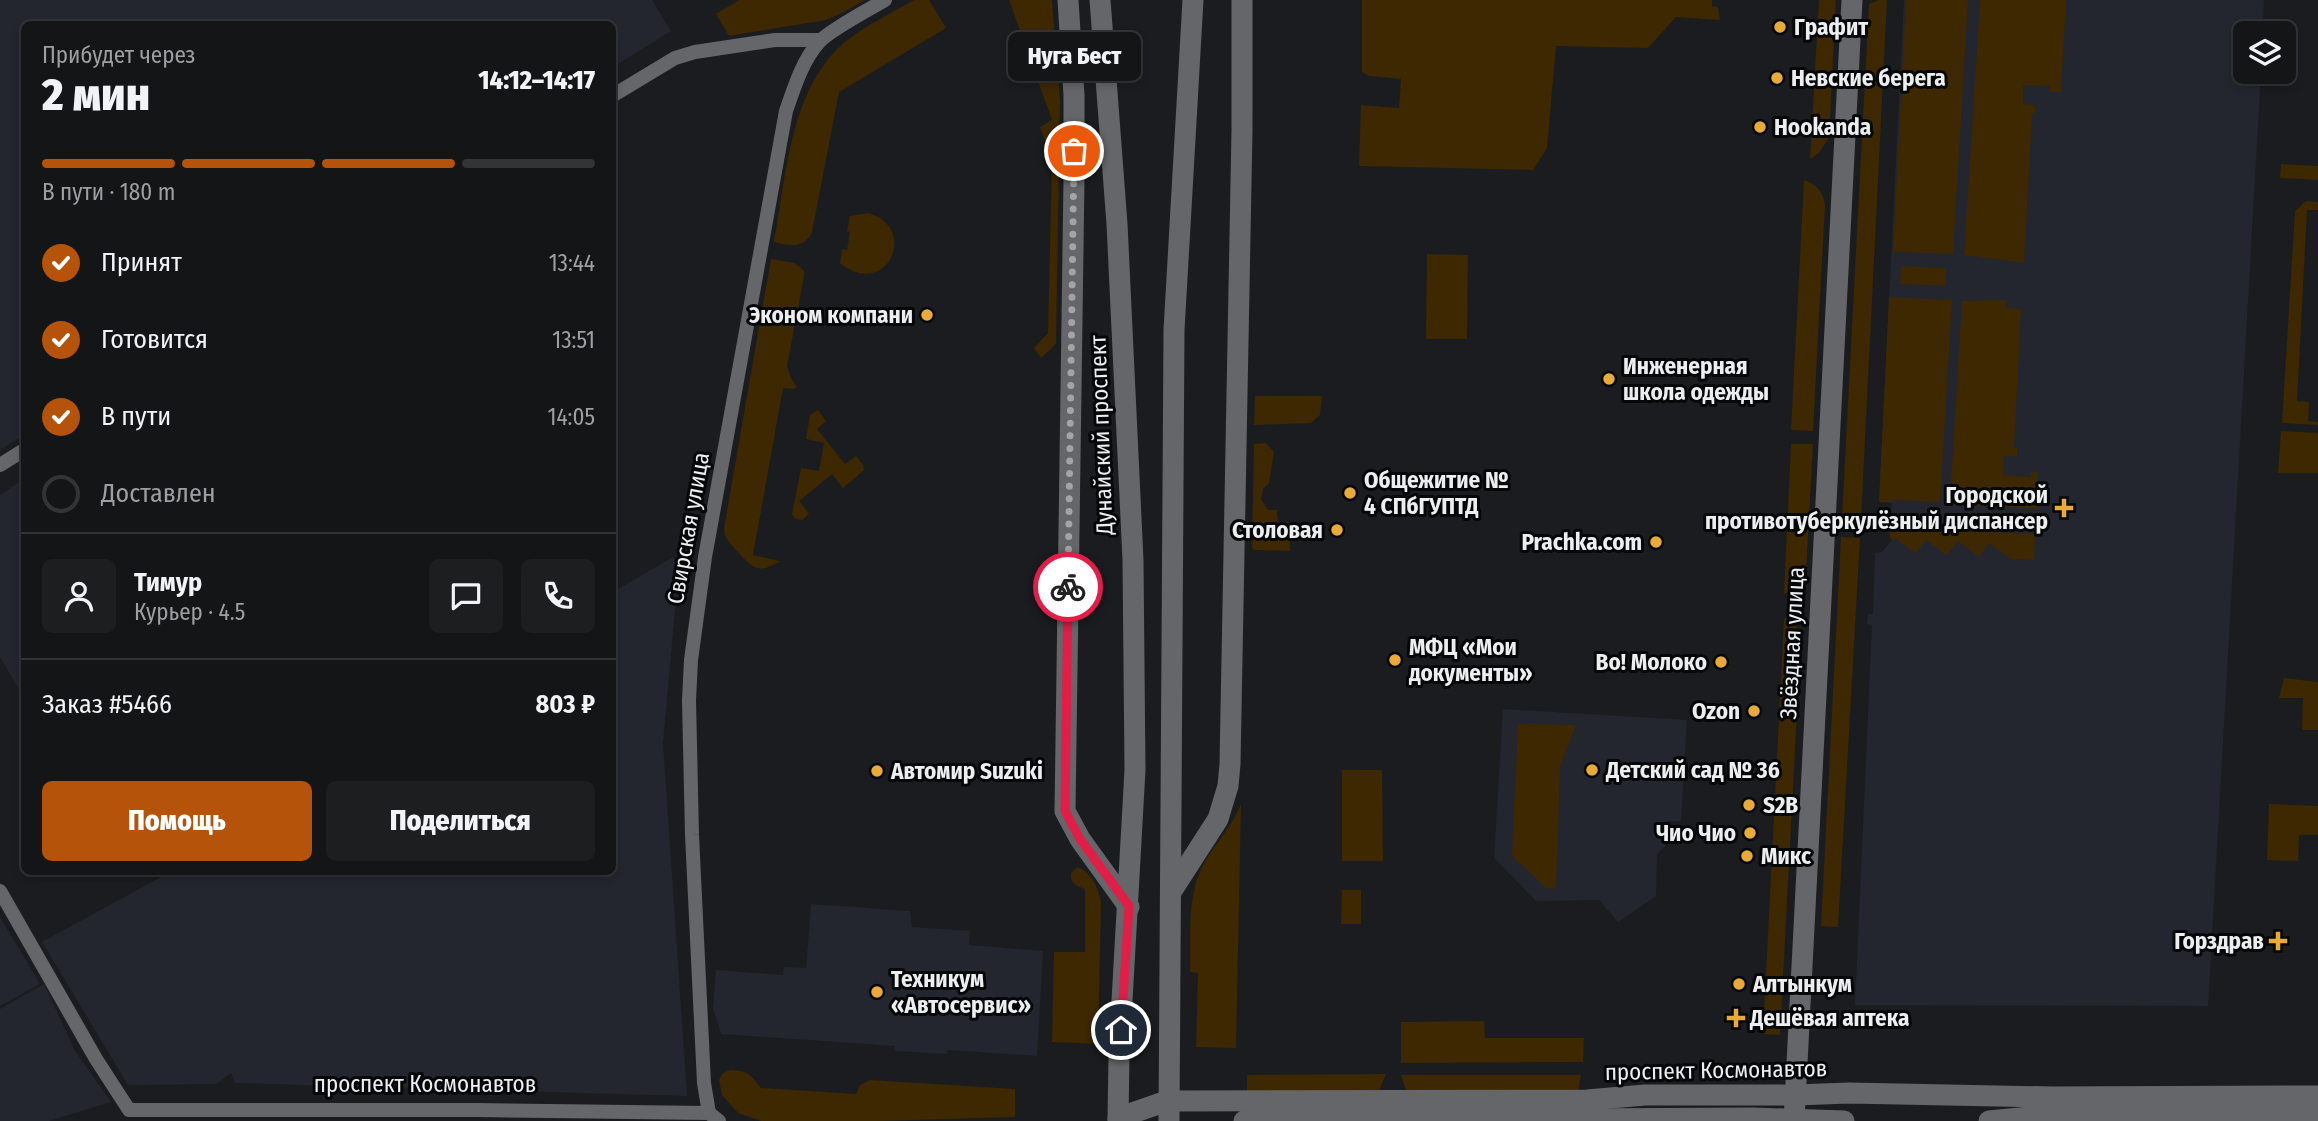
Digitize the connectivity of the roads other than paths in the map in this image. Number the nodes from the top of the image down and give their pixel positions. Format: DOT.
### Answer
graph roads {
  1 [pos="885,0"];
  2 [pos="1068,0"];
  3 [pos="1100,0"];
  4 [pos="1193,0"];
  5 [pos="1242,0"];
  6 [pos="1852,0"];
  7 [pos="821,40"];
  8 [pos="616,94"];
  9 [pos="21,452"];
  10 [pos="0,465"];
  11 [pos="0,891"];
  12 [pos="1171,892"];
  13 [pos="1129,906"];
  14 [pos="1796,1095"];
  15 [pos="2318,1096"];
  16 [pos="1168,1111"];
  17 [pos="2318,1115"];
  18 [pos="714,1117"];
  19 [pos="1113,1120"];
  20 [pos="1794,1120"];
  21 [pos="1152,1121"];
  22 [pos="1244,1121"];
  23 [pos="1844,1121"];
  24 [pos="1989,1121"];
  1 -- 7 [label="street, Свирская улица"];
  2 -- 13 [label="street"];
  3 -- 13 [label="street, Дунайский проспект"];
  4 -- 12 [label="street"];
  5 -- 12 [label="street"];
  6 -- 14 [label="street, Звёздная улица"];
  7 -- 8 [label="street"];
  7 -- 18 [label="street, Свирская улица"];
  9 -- 10 [label="street"];
  11 -- 18 [label="street, проспект Космонавтов"];
  12 -- 16 [label="street"];
  13 -- 19 [label="street, Дунайский проспект"];
  14 -- 15 [label="street, проспект Космонавтов"];
  14 -- 16 [label="street, проспект Космонавтов"];
  14 -- 20 [label="street, Звёздная улица"];
  16 -- 19 [label="street, проспект Космонавтов"];
  17 -- 24 [label="street"];
  19 -- 21 [label="street"];
  20 -- 22 [label="street, проспект Космонавтов"];
  20 -- 23 [label="street, проспект Космонавтов"];
}
